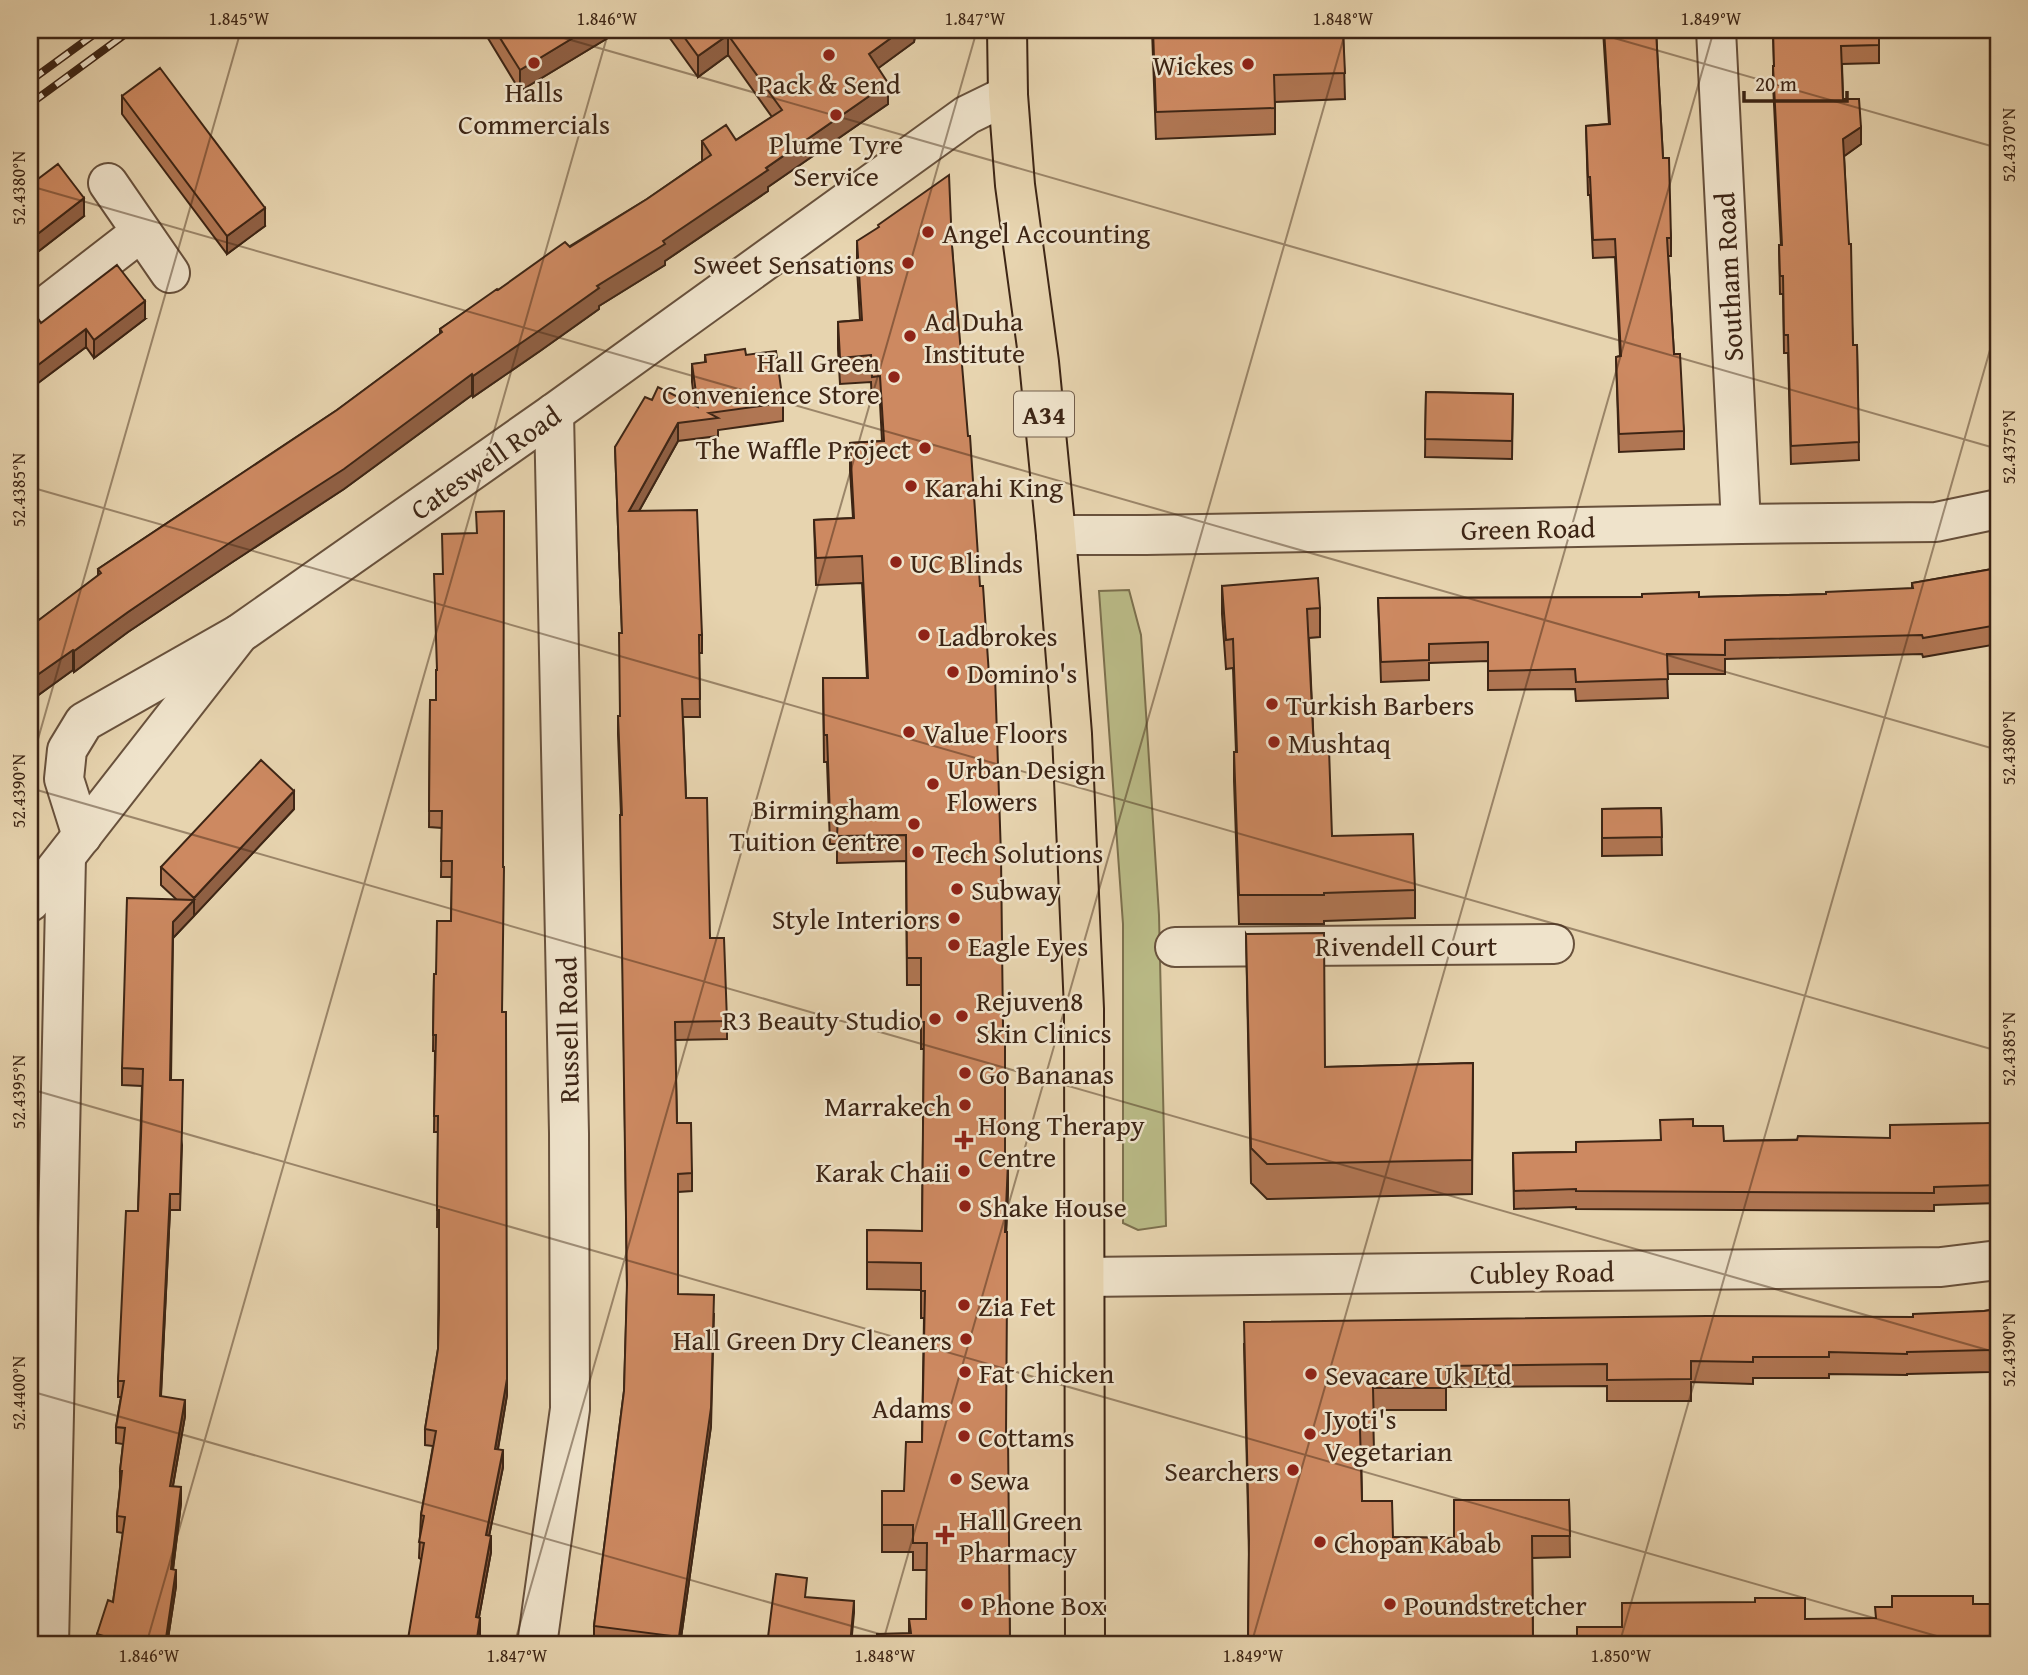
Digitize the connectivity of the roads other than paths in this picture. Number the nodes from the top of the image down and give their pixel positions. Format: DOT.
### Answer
graph roads {
  1 [pos="1007,30"];
  2 [pos="1716,30"];
  3 [pos="1008,94"];
  4 [pos="108,183"];
  5 [pos="141,232"];
  6 [pos="170,273"];
  7 [pos="30,318"];
  8 [pos="554,413"];
  9 [pos="1998,509"];
  10 [pos="1741,524"];
  11 [pos="1056,535"];
  12 [pos="239,634"];
  13 [pos="74,847"];
  14 [pos="30,902"];
  15 [pos="1554,944"];
  16 [pos="1175,947"];
  17 [pos="1998,1260"];
  18 [pos="1085,1278"];
  19 [pos="49,1645"];
  20 [pos="537,1645"];
  21 [pos="1085,1645"];
  1 -- 3 [label="highway, A34"];
  2 -- 10 [label="street, Southam Road"];
  3 -- 8 [label="street, Cateswell Road"];
  3 -- 11 [label="highway, A34"];
  4 -- 5 [label="street"];
  5 -- 6 [label="street"];
  5 -- 7 [label="street"];
  8 -- 12 [label="street, Cateswell Road"];
  8 -- 20 [label="street, Russell Road"];
  9 -- 10 [label="street, Green Road"];
  10 -- 11 [label="street, Green Road"];
  11 -- 18 [label="highway, A34"];
  12 -- 13 [label="street, Cateswell Road"];
  12 -- 13 [label="street"];
  13 -- 14 [label="street, Cateswell Road"];
  13 -- 19 [label="street"];
  15 -- 16 [label="street, Rivendell Court"];
  17 -- 18 [label="street, Cubley Road"];
  18 -- 21 [label="highway, A34"];
}
